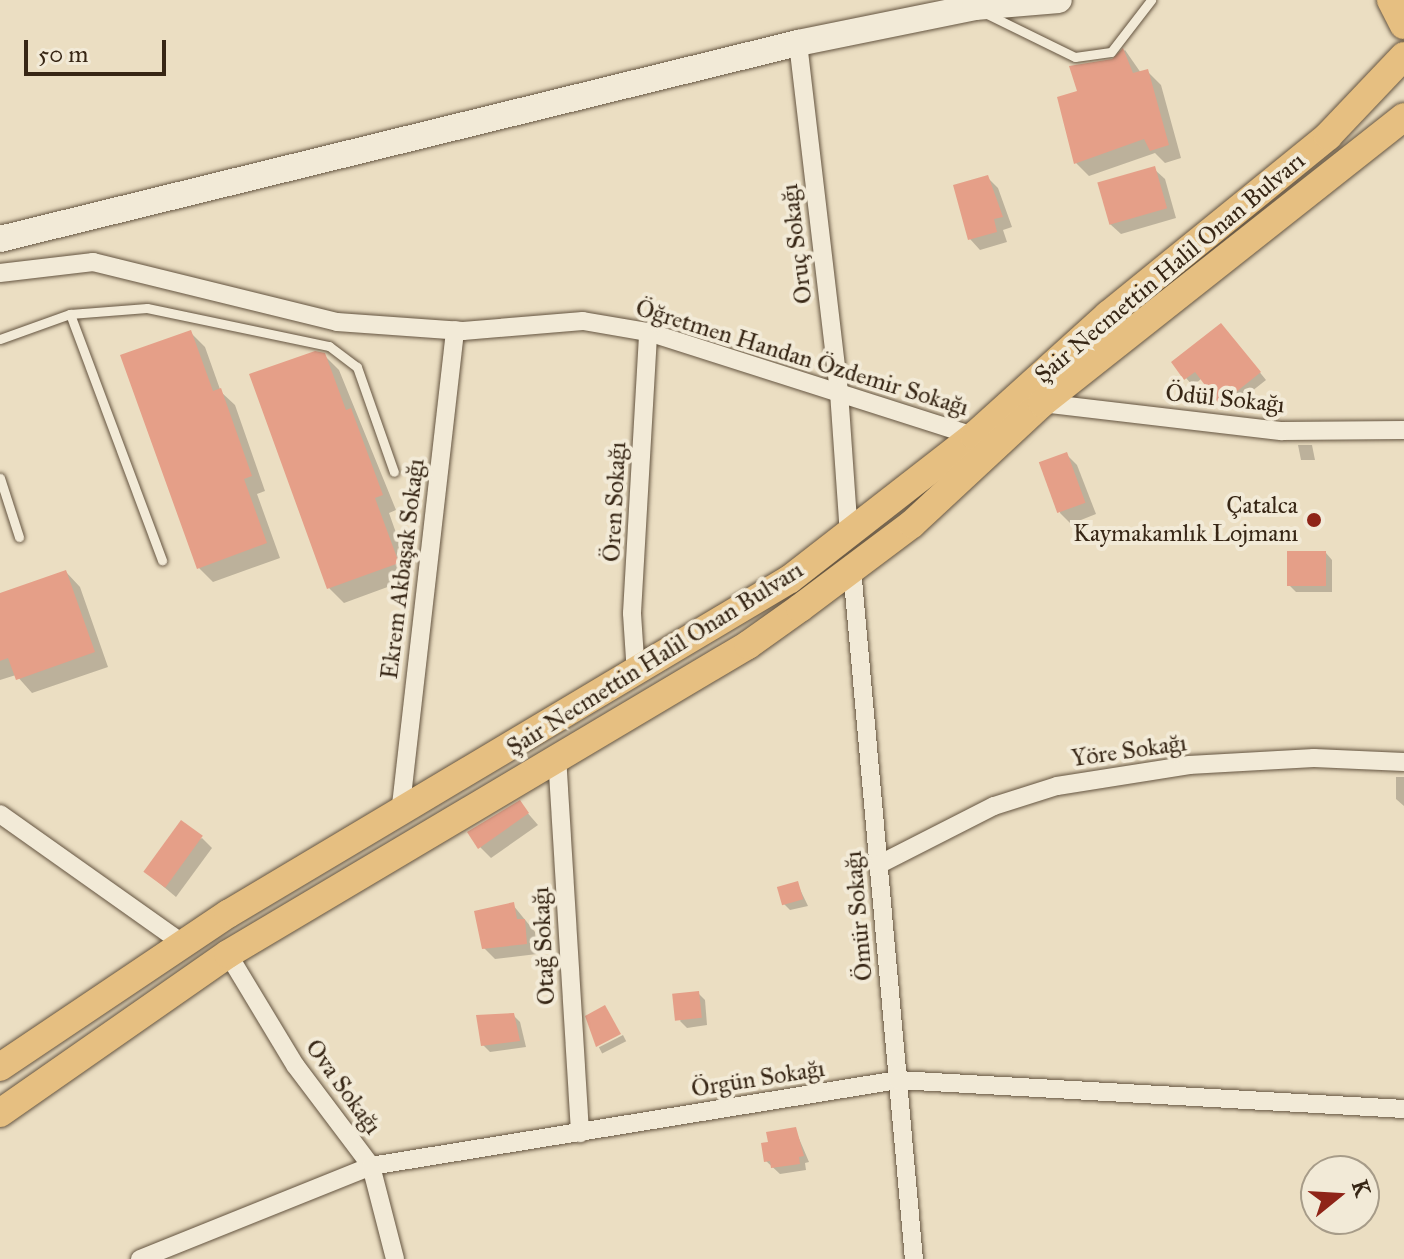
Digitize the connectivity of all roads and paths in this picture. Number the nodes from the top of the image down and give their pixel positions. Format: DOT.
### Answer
graph roads {
  1 [pos="1059,0"];
  2 [pos="1151,0"];
  3 [pos="1391,0"];
  4 [pos="984,4"];
  5 [pos="1404,25"];
  6 [pos="798,43"];
  7 [pos="1404,56"];
  8 [pos="1404,117"];
  9 [pos="0,239"];
  10 [pos="0,273"];
  11 [pos="70,314"];
  12 [pos="455,330"];
  13 [pos="648,332"];
  14 [pos="0,339"];
  15 [pos="839,392"];
  16 [pos="1042,403"];
  17 [pos="1404,430"];
  18 [pos="974,436"];
  19 [pos="394,472"];
  20 [pos="0,478"];
  21 [pos="849,535"];
  22 [pos="19,537"];
  23 [pos="162,560"];
  24 [pos="852,569"];
  25 [pos="636,674"];
  26 [pos="557,756"];
  27 [pos="1404,762"];
  28 [pos="0,814"];
  29 [pos="400,814"];
  30 [pos="878,865"];
  31 [pos="182,943"];
  32 [pos="228,954"];
  33 [pos="1,1064"];
  34 [pos="898,1080"];
  35 [pos="1404,1109"];
  36 [pos="0,1113"];
  37 [pos="580,1133"];
  38 [pos="371,1166"];
  39 [pos="140,1259"];
  40 [pos="395,1259"];
  41 [pos="914,1259"];
  1 -- 4 [label="main road"];
  2 -- 4 [label="lane"];
  3 -- 5 [label="main road"];
  4 -- 6 [label="main road"];
  6 -- 9 [label="main road"];
  6 -- 15 [label="street, Oruç Sokağı"];
  7 -- 18 [label="main road, Şair Necmettin Halil Onan Bulvarı"];
  8 -- 16 [label="main road, Şair Necmettin Halil Onan Bulvarı"];
  10 -- 12 [label="street, Öğretmen Handan Özdemir Sokağı"];
  11 -- 14 [label="lane"];
  11 -- 19 [label="lane"];
  11 -- 23 [label="lane"];
  12 -- 13 [label="street, Öğretmen Handan Özdemir Sokağı"];
  12 -- 29 [label="street, Ekrem Akbaşak Sokağı"];
  13 -- 15 [label="street, Öğretmen Handan Özdemir Sokağı"];
  13 -- 25 [label="street, Ören Sokağı"];
  15 -- 18 [label="street, Öğretmen Handan Özdemir Sokağı"];
  15 -- 21 [label="street, Oruç Sokağı"];
  16 -- 17 [label="street, Ödül Sokağı"];
  16 -- 24 [label="main road, Şair Necmettin Halil Onan Bulvarı"];
  18 -- 21 [label="main road, Şair Necmettin Halil Onan Bulvarı"];
  20 -- 22 [label="lane"];
  21 -- 25 [label="main road, Şair Necmettin Halil Onan Bulvarı"];
  24 -- 26 [label="main road, Şair Necmettin Halil Onan Bulvarı"];
  24 -- 30 [label="street, Ömür Sokağı"];
  25 -- 29 [label="main road, Şair Necmettin Halil Onan Bulvarı"];
  26 -- 32 [label="main road, Şair Necmettin Halil Onan Bulvarı"];
  26 -- 37 [label="street, Otağ Sokağı"];
  27 -- 30 [label="street, Yöre Sokağı"];
  28 -- 31 [label="street"];
  29 -- 31 [label="main road, Şair Necmettin Halil Onan Bulvarı"];
  30 -- 34 [label="street, Ömür Sokağı"];
  31 -- 33 [label="main road, Şair Necmettin Halil Onan Bulvarı"];
  32 -- 36 [label="main road, Şair Necmettin Halil Onan Bulvarı"];
  32 -- 38 [label="street, Ova Sokağı"];
  34 -- 35 [label="street, Örgün Sokağı"];
  34 -- 37 [label="street, Örgün Sokağı"];
  34 -- 41 [label="street, Ömür Sokağı"];
  37 -- 38 [label="street, Örgün Sokağı"];
  38 -- 39 [label="street, Örgün Sokağı"];
  38 -- 40 [label="street, Ova Sokağı"];
}
